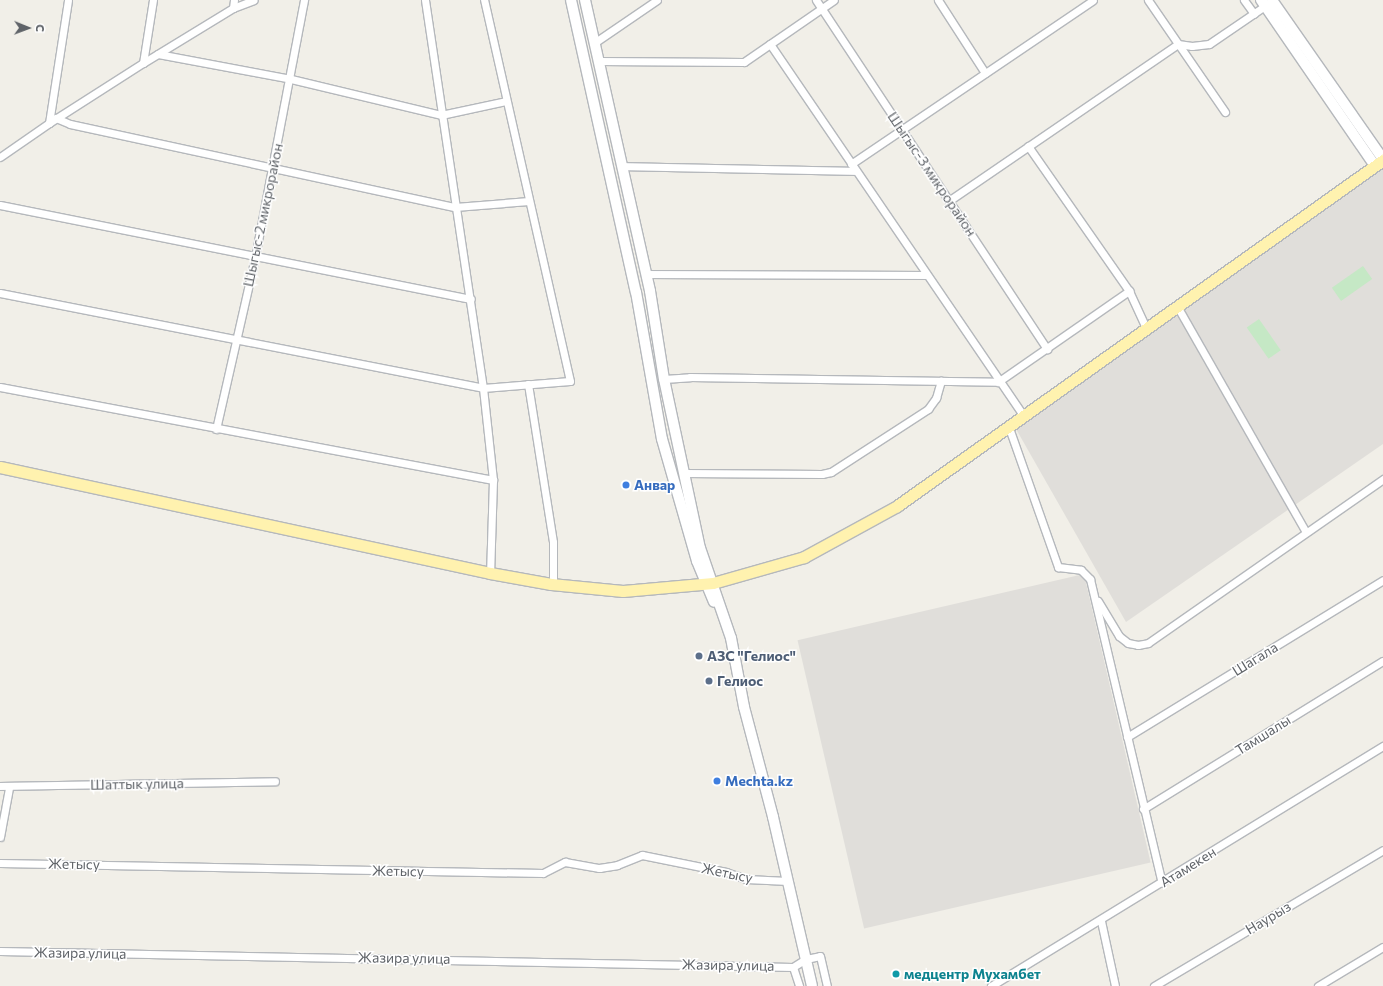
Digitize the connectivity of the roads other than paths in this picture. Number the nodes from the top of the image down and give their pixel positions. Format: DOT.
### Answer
graph roads {
  1 [pos="68,0"];
  2 [pos="154,0"];
  3 [pos="234,0"];
  4 [pos="254,0"];
  5 [pos="304,0"];
  6 [pos="425,0"];
  7 [pos="484,0"];
  8 [pos="564,0"];
  9 [pos="571,0"];
  10 [pos="584,0"];
  11 [pos="657,0"];
  12 [pos="816,0"];
  13 [pos="834,0"];
  14 [pos="938,0"];
  15 [pos="1093,0"];
  16 [pos="1148,0"];
  17 [pos="1244,0"];
  18 [pos="1268,2"];
  19 [pos="233,8"];
  20 [pos="821,8"];
  21 [pos="1254,14"];
  22 [pos="594,43"];
  23 [pos="770,44"];
  24 [pos="1178,44"];
  25 [pos="158,54"];
  26 [pos="598,61"];
  27 [pos="143,63"];
  28 [pos="985,73"];
  29 [pos="291,79"];
  30 [pos="506,101"];
  31 [pos="1225,112"];
  32 [pos="441,115"];
  33 [pos="56,118"];
  34 [pos="49,123"];
  35 [pos="902,129"];
  36 [pos="1028,146"];
  37 [pos="0,157"];
  38 [pos="1380,162"];
  39 [pos="851,164"];
  40 [pos="621,166"];
  41 [pos="272,168"];
  42 [pos="856,171"];
  43 [pos="950,200"];
  44 [pos="529,201"];
  45 [pos="0,205"];
  46 [pos="455,207"];
  47 [pos="255,257"];
  48 [pos="646,274"];
  49 [pos="926,275"];
  50 [pos="650,291"];
  51 [pos="1129,291"];
  52 [pos="636,292"];
  53 [pos="0,293"];
  54 [pos="471,299"];
  55 [pos="1178,306"];
  56 [pos="1146,328"];
  57 [pos="236,340"];
  58 [pos="1047,349"];
  59 [pos="664,379"];
  60 [pos="941,381"];
  61 [pos="998,382"];
  62 [pos="528,384"];
  63 [pos="0,387"];
  64 [pos="483,388"];
  65 [pos="1023,415"];
  66 [pos="1008,425"];
  67 [pos="216,429"];
  68 [pos="0,467"];
  69 [pos="684,473"];
  70 [pos="1383,479"];
  71 [pos="492,480"];
  72 [pos="1306,532"];
  73 [pos="490,573"];
  74 [pos="1383,580"];
  75 [pos="553,584"];
  76 [pos="709,584"];
  77 [pos="1094,596"];
  78 [pos="1383,661"];
  79 [pos="1127,737"];
  80 [pos="1383,746"];
  81 [pos="275,781"];
  82 [pos="0,786"];
  83 [pos="9,788"];
  84 [pos="1143,809"];
  85 [pos="0,837"];
  86 [pos="1383,850"];
  87 [pos="0,863"];
  88 [pos="788,882"];
  89 [pos="1162,883"];
  90 [pos="1101,921"];
  91 [pos="1383,947"];
  92 [pos="0,951"];
  93 [pos="806,959"];
  94 [pos="793,967"];
  95 [pos="799,986"];
  96 [pos="812,986"];
  97 [pos="827,986"];
  98 [pos="991,986"];
  99 [pos="1115,986"];
  100 [pos="1154,986"];
  101 [pos="1318,986"];
  1 -- 34 [label="street"];
  2 -- 27 [label="street"];
  3 -- 19 [label="street"];
  4 -- 19 [label="street"];
  5 -- 29 [label="street, Шыгыс-2 микрорайон"];
  6 -- 32 [label="street"];
  7 -- 30 [label="street"];
  8 -- 9 [label="street"];
  9 -- 52 [label="main road"];
  10 -- 22 [label="main road"];
  11 -- 22 [label="street"];
  12 -- 20 [label="street, Шыгыс-3 микрорайон"];
  13 -- 20 [label="street"];
  14 -- 28 [label="street"];
  15 -- 28 [label="street"];
  16 -- 24 [label="street"];
  17 -- 21 [label="street"];
  18 -- 21 [label="street"];
  18 -- 38 [label="main road"];
  19 -- 25 [label="street"];
  20 -- 23 [label="street"];
  20 -- 35 [label="street, Шыгыс-3 микрорайон"];
  21 -- 24 [label="street"];
  22 -- 26 [label="main road"];
  23 -- 26 [label="street"];
  23 -- 39 [label="street"];
  24 -- 31 [label="street"];
  24 -- 36 [label="street"];
  25 -- 27 [label="street"];
  25 -- 29 [label="street"];
  26 -- 40 [label="main road"];
  27 -- 33 [label="street"];
  28 -- 35 [label="street"];
  29 -- 32 [label="street"];
  29 -- 41 [label="street, Шыгыс-2 микрорайон"];
  30 -- 32 [label="street"];
  30 -- 44 [label="street"];
  32 -- 46 [label="street"];
  33 -- 34 [label="street"];
  33 -- 41 [label="street"];
  34 -- 37 [label="street"];
  35 -- 39 [label="street"];
  35 -- 43 [label="street, Шыгыс-3 микрорайон"];
  36 -- 43 [label="street"];
  36 -- 51 [label="street"];
  38 -- 55 [label="main road"];
  39 -- 42 [label="street"];
  40 -- 42 [label="street"];
  40 -- 48 [label="main road"];
  41 -- 46 [label="street"];
  41 -- 47 [label="street, Шыгыс-2 микрорайон"];
  42 -- 49 [label="street"];
  43 -- 58 [label="street, Шыгыс-3 микрорайон"];
  44 -- 46 [label="street"];
  44 -- 62 [label="street"];
  45 -- 47 [label="street"];
  46 -- 54 [label="street"];
  47 -- 54 [label="street"];
  47 -- 57 [label="street, Шыгыс-2 микрорайон"];
  48 -- 49 [label="street"];
  48 -- 50 [label="main road"];
  49 -- 61 [label="street"];
  50 -- 52 [label="main road"];
  50 -- 59 [label="main road"];
  51 -- 56 [label="street"];
  51 -- 58 [label="street"];
  52 -- 76 [label="main road"];
  53 -- 57 [label="street"];
  54 -- 64 [label="street"];
  55 -- 56 [label="main road"];
  55 -- 72 [label="street"];
  56 -- 65 [label="main road"];
  57 -- 64 [label="street"];
  57 -- 67 [label="street, Шыгыс-2 микрорайон"];
  58 -- 61 [label="street"];
  59 -- 60 [label="street"];
  59 -- 69 [label="main road"];
  60 -- 61 [label="street"];
  60 -- 69 [label="street"];
  61 -- 65 [label="street"];
  62 -- 64 [label="street"];
  62 -- 75 [label="street"];
  63 -- 67 [label="street"];
  64 -- 71 [label="street"];
  65 -- 66 [label="main road"];
  66 -- 76 [label="main road"];
  66 -- 77 [label="street"];
  67 -- 71 [label="street"];
  68 -- 73 [label="main road"];
  69 -- 76 [label="main road"];
  70 -- 72 [label="street"];
  71 -- 73 [label="street"];
  72 -- 77 [label="street"];
  73 -- 75 [label="main road"];
  74 -- 79 [label="street, Шагала"];
  75 -- 76 [label="main road"];
  76 -- 88 [label="main road"];
  77 -- 79 [label="street"];
  78 -- 84 [label="street, Тамшалы"];
  79 -- 84 [label="street"];
  80 -- 89 [label="street, Атамекен"];
  81 -- 83 [label="street, Шаттык улица"];
  82 -- 83 [label="street, Шаттык улица"];
  83 -- 85 [label="street"];
  84 -- 89 [label="street"];
  86 -- 100 [label="street, Наурыз"];
  87 -- 88 [label="street, Жетысу"];
  88 -- 93 [label="main road"];
  89 -- 90 [label="street, Атамекен"];
  90 -- 98 [label="street, Атамекен"];
  90 -- 99 [label="street"];
  91 -- 101 [label="street"];
  92 -- 94 [label="street, Жазира улица"];
  93 -- 94 [label="street, Жазира улица"];
  93 -- 96 [label="main road"];
  93 -- 97 [label="street"];
  94 -- 95 [label="street"];
}
